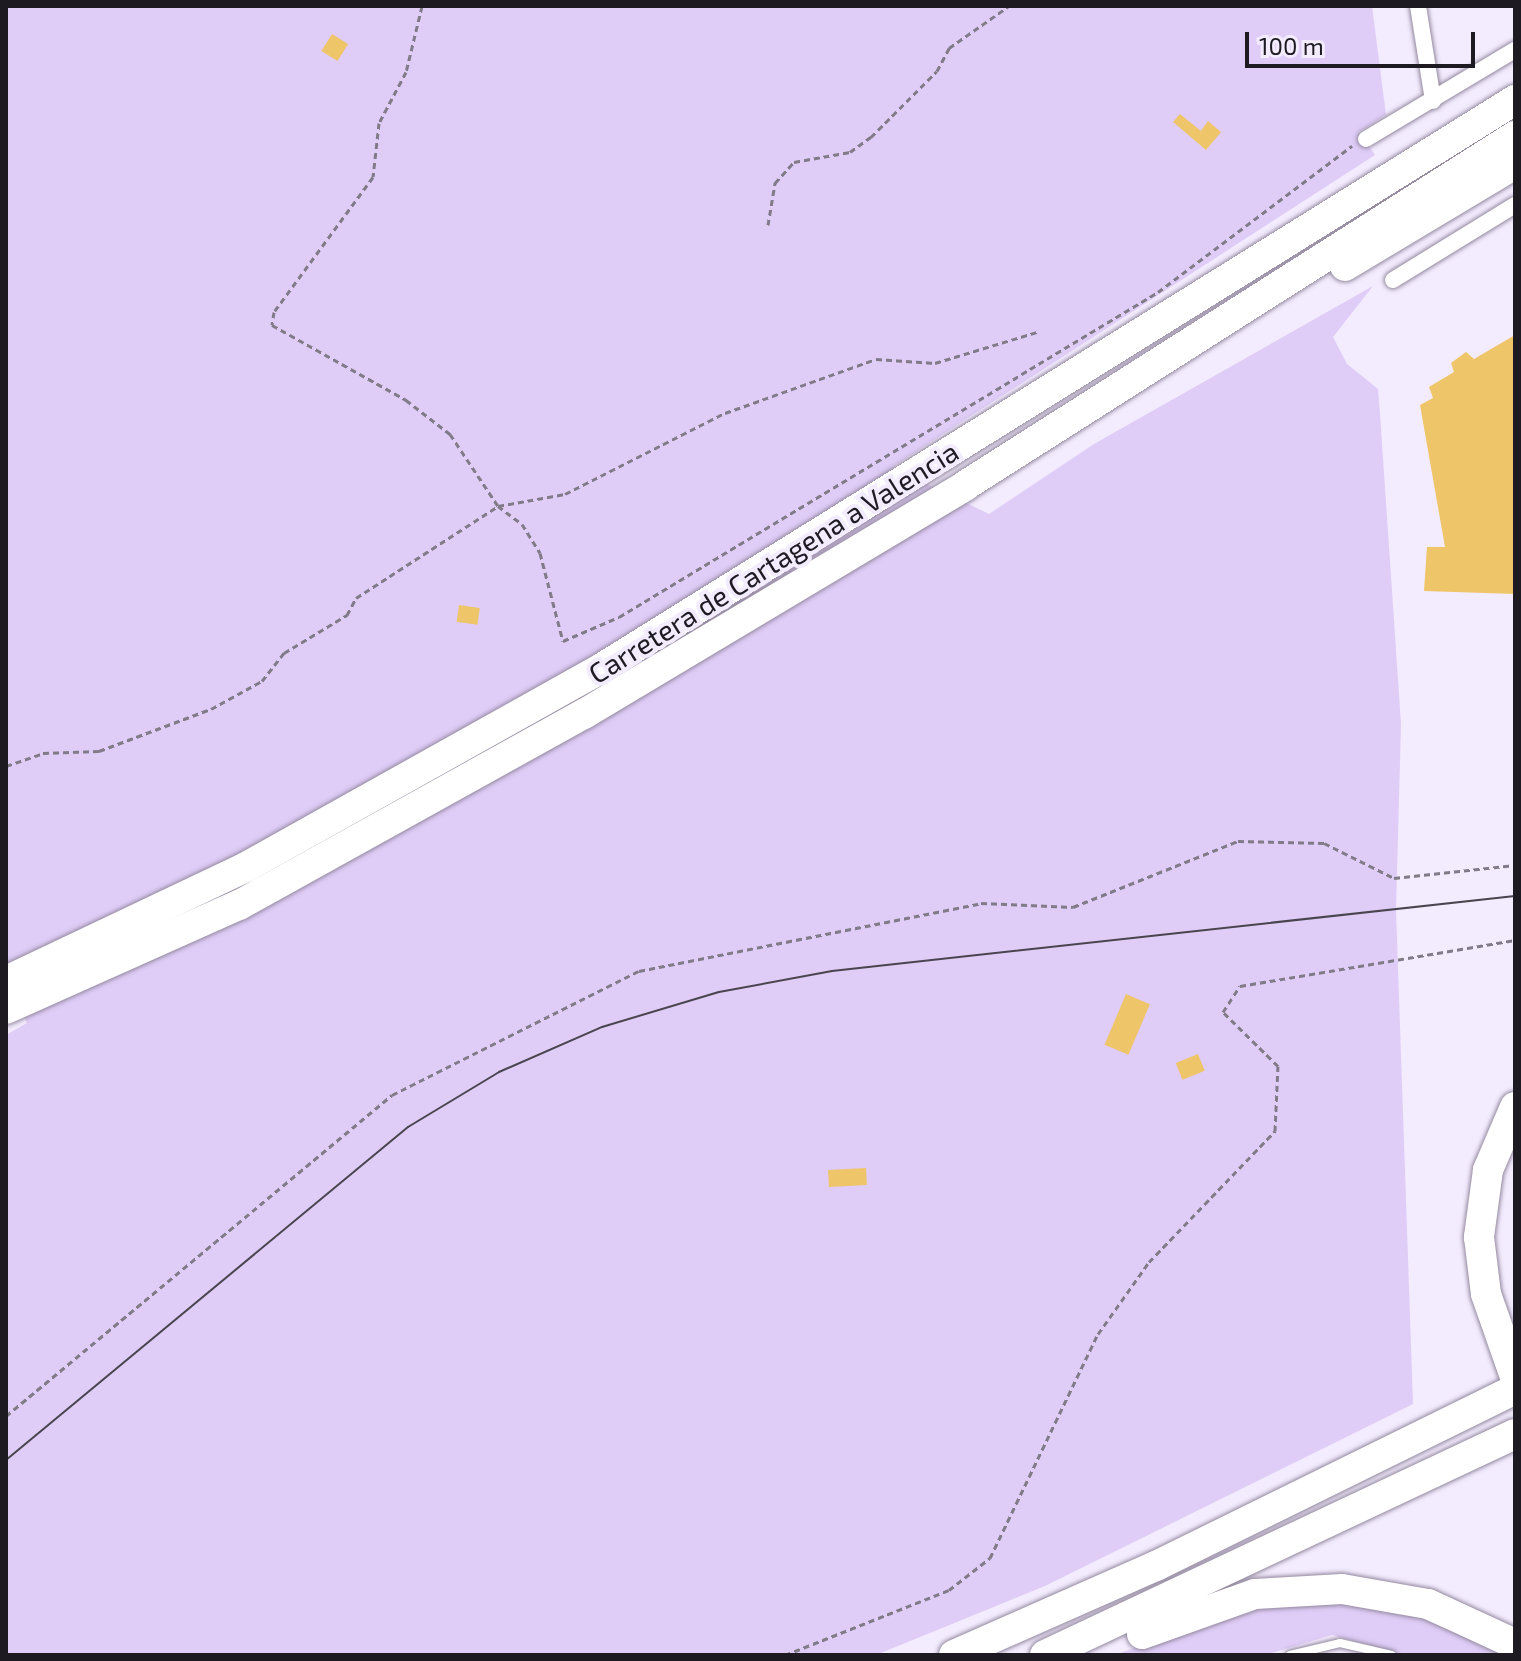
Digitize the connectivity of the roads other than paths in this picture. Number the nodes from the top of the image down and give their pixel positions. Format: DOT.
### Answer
graph roads {
  1 [pos="1418,6"];
  2 [pos="1515,50"];
  3 [pos="1515,100"];
  4 [pos="1433,101"];
  5 [pos="1515,136"];
  6 [pos="1366,139"];
  7 [pos="1515,164"];
  8 [pos="1515,205"];
  9 [pos="1393,280"];
  10 [pos="966,485"];
  11 [pos="424,769"];
  12 [pos="239,905"];
  13 [pos="6,957"];
  14 [pos="6,981"];
  15 [pos="6,1009"];
  16 [pos="6,1023"];
  17 [pos="1515,1107"];
  18 [pos="1515,1127"];
  19 [pos="1505,1332"];
  20 [pos="1515,1377"];
  21 [pos="1515,1389"];
  22 [pos="1515,1434"];
  23 [pos="1515,1644"];
  24 [pos="954,1655"];
  25 [pos="1045,1655"];
  26 [pos="1088,1655"];
  27 [pos="1290,1655"];
  28 [pos="1392,1655"];
  1 -- 4 [label="street"];
  2 -- 4 [label="street"];
  3 -- 11 [label="highway, Carretera de Cartagena a Valencia"];
  4 -- 6 [label="street"];
  5 -- 10 [label="highway, Carretera de Cartagena a Valencia"];
  7 -- 10 [label="highway"];
  8 -- 9 [label="street"];
  10 -- 12 [label="highway, Carretera de Cartagena a Valencia"];
  11 -- 13 [label="highway"];
  11 -- 14 [label="highway, Carretera de Cartagena a Valencia"];
  12 -- 15 [label="highway, Carretera de Cartagena a Valencia"];
  12 -- 16 [label="highway"];
  17 -- 19 [label="highway"];
  18 -- 19 [label="highway"];
  19 -- 20 [label="highway"];
  21 -- 24 [label="highway"];
  22 -- 25 [label="highway"];
  23 -- 26 [label="highway"];
  27 -- 28 [label="lane"];
}
